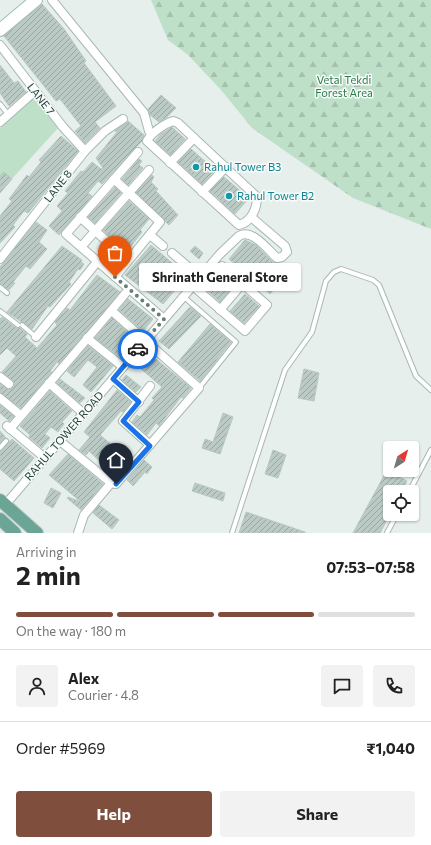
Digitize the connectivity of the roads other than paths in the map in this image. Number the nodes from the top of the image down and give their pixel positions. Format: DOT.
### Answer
graph roads {
  1 [pos="36,0"];
  2 [pos="52,0"];
  3 [pos="2,25"];
  4 [pos="0,45"];
  5 [pos="35,91"];
  6 [pos="0,104"];
  7 [pos="8,114"];
  8 [pos="123,119"];
  9 [pos="0,122"];
  10 [pos="149,131"];
  11 [pos="194,138"];
  12 [pos="85,151"];
  13 [pos="138,152"];
  14 [pos="170,164"];
  15 [pos="226,167"];
  16 [pos="149,170"];
  17 [pos="114,179"];
  18 [pos="202,192"];
  19 [pos="129,193"];
  20 [pos="251,217"];
  21 [pos="80,218"];
  22 [pos="95,231"];
  23 [pos="150,235"];
  24 [pos="112,246"];
  25 [pos="163,246"];
  26 [pos="81,247"];
  27 [pos="172,253"];
  28 [pos="0,259"];
  29 [pos="97,262"];
  30 [pos="115,277"];
  31 [pos="200,277"];
  32 [pos="242,284"];
  33 [pos="193,286"];
  34 [pos="0,287"];
  35 [pos="129,289"];
  36 [pos="200,292"];
  37 [pos="7,293"];
  38 [pos="184,297"];
  39 [pos="220,310"];
  40 [pos="0,311"];
  41 [pos="110,312"];
  42 [pos="164,319"];
  43 [pos="36,337"];
  44 [pos="87,338"];
  45 [pos="145,341"];
  46 [pos="123,368"];
  47 [pos="0,377"];
  48 [pos="113,379"];
  49 [pos="9,384"];
  50 [pos="49,384"];
  51 [pos="150,386"];
  52 [pos="199,388"];
  53 [pos="431,390"];
  54 [pos="0,398"];
  55 [pos="139,402"];
  56 [pos="18,413"];
  57 [pos="83,413"];
  58 [pos="6,441"];
  59 [pos="60,441"];
  60 [pos="150,446"];
  61 [pos="0,448"];
  62 [pos="431,450"];
  63 [pos="45,458"];
  64 [pos="111,483"];
  65 [pos="413,485"];
  66 [pos="3,502"];
  67 [pos="0,519"];
  68 [pos="393,521"];
  69 [pos="15,533"];
  70 [pos="37,533"];
  71 [pos="78,533"];
  72 [pos="232,533"];
  73 [pos="387,533"];
  1 -- 3 [label="street"];
  2 -- 10 [label="street"];
  4 -- 5 [label="street, LANE 7"];
  5 -- 7 [label="street"];
  5 -- 12 [label="street, LANE 7"];
  6 -- 7 [label="lane"];
  7 -- 9 [label="street"];
  8 -- 12 [label="street, LANE 8"];
  11 -- 14 [label="street"];
  11 -- 14 [label="street"];
  11 -- 15 [label="street"];
  12 -- 28 [label="street, LANE 8"];
  13 -- 17 [label="street"];
  14 -- 18 [label="street"];
  15 -- 18 [label="street"];
  15 -- 20 [label="street"];
  16 -- 19 [label="street"];
  17 -- 19 [label="street"];
  17 -- 21 [label="street"];
  18 -- 20 [label="street"];
  19 -- 22 [label="street"];
  19 -- 23 [label="street"];
  20 -- 31 [label="street, RAHUL TOWER ROAD"];
  21 -- 22 [label="street"];
  21 -- 26 [label="street"];
  22 -- 24 [label="street"];
  22 -- 26 [label="street"];
  23 -- 25 [label="street"];
  23 -- 30 [label="street"];
  26 -- 29 [label="street"];
  27 -- 31 [label="street"];
  29 -- 30 [label="street"];
  29 -- 43 [label="street"];
  30 -- 35 [label="street"];
  31 -- 33 [label="street, RAHUL TOWER ROAD"];
  32 -- 36 [label="street"];
  32 -- 39 [label="street"];
  32 -- 39 [label="street"];
  33 -- 36 [label="street"];
  33 -- 38 [label="street, RAHUL TOWER ROAD"];
  34 -- 37 [label="lane"];
  35 -- 41 [label="street"];
  35 -- 42 [label="street"];
  36 -- 39 [label="street"];
  38 -- 42 [label="street, RAHUL TOWER ROAD"];
  38 -- 52 [label="lane"];
  40 -- 43 [label="lane"];
  41 -- 44 [label="street"];
  41 -- 45 [label="street"];
  42 -- 45 [label="street, RAHUL TOWER ROAD"];
  44 -- 46 [label="street"];
  44 -- 50 [label="street"];
  45 -- 46 [label="street, RAHUL TOWER ROAD"];
  45 -- 52 [label="street"];
  46 -- 48 [label="street, RAHUL TOWER ROAD"];
  47 -- 49 [label="street"];
  48 -- 55 [label="street"];
  48 -- 57 [label="street, RAHUL TOWER ROAD"];
  50 -- 57 [label="street"];
  50 -- 63 [label="street"];
  51 -- 55 [label="street"];
  52 -- 60 [label="street"];
  53 -- 72 [label="lane"];
  54 -- 56 [label="street"];
  55 -- 60 [label="street"];
  57 -- 59 [label="street, RAHUL TOWER ROAD"];
  58 -- 61 [label="lane"];
  59 -- 63 [label="street, RAHUL TOWER ROAD"];
  59 -- 64 [label="street"];
  60 -- 64 [label="street"];
  62 -- 65 [label="lane"];
  63 -- 66 [label="street, RAHUL TOWER ROAD"];
  64 -- 71 [label="street"];
  66 -- 70 [label="main road"];
  67 -- 69 [label="main road"];
  68 -- 73 [label="lane"];
}
